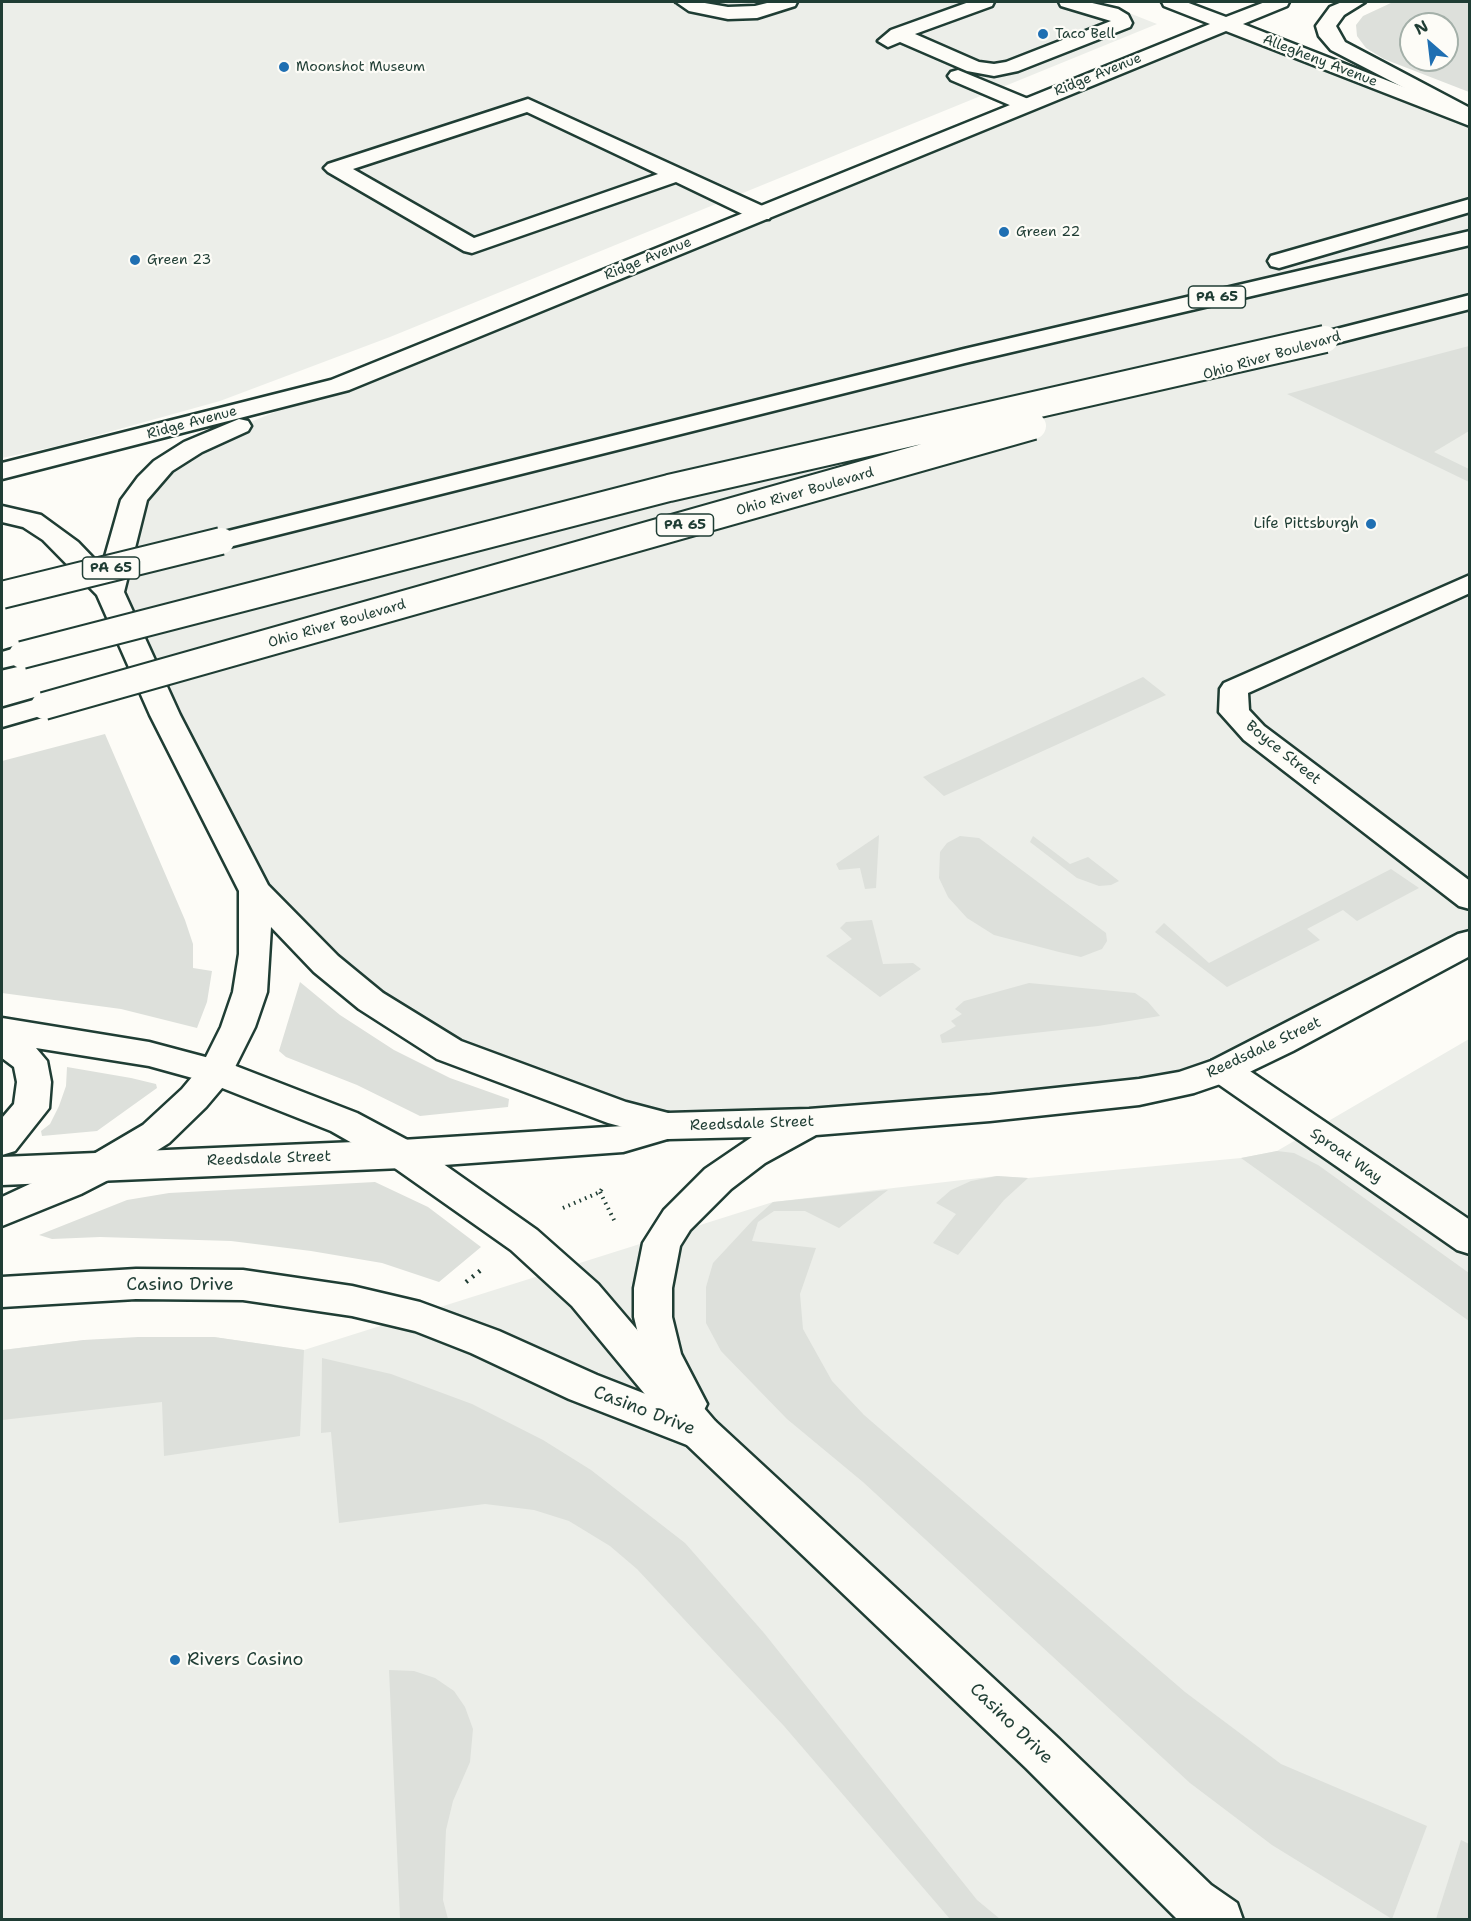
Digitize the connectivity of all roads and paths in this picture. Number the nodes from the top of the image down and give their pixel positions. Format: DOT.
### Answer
graph roads {
  1 [pos="685,2"];
  2 [pos="788,2"];
  3 [pos="985,2"];
  4 [pos="1068,2"];
  5 [pos="1171,2"];
  6 [pos="1280,2"];
  7 [pos="1356,2"];
  8 [pos="1226,24"];
  9 [pos="898,34"];
  10 [pos="1026,105"];
  11 [pos="1470,118"];
  12 [pos="677,175"];
  13 [pos="1470,205"];
  14 [pos="761,214"];
  15 [pos="1470,238"];
  16 [pos="1470,303"];
  17 [pos="1325,339"];
  18 [pos="964,356"];
  19 [pos="340,386"];
  20 [pos="2,471"];
  21 [pos="2,514"];
  22 [pos="1470,583"];
  23 [pos="110,592"];
  24 [pos="2,596"];
  25 [pos="12,658"];
  26 [pos="2,718"];
  27 [pos="255,891"];
  28 [pos="1470,898"];
  29 [pos="1470,942"];
  30 [pos="2,1030"];
  31 [pos="2,1041"];
  32 [pos="1223,1070"];
  33 [pos="216,1072"];
  34 [pos="809,1122"];
  35 [pos="668,1126"];
  36 [pos="2,1142"];
  37 [pos="402,1154"];
  38 [pos="105,1165"];
  39 [pos="2,1171"];
  40 [pos="605,1182"];
  41 [pos="600,1192"];
  42 [pos="562,1209"];
  43 [pos="2,1212"];
  44 [pos="621,1235"];
  45 [pos="1470,1240"];
  46 [pos="2,1292"];
  47 [pos="701,1432"];
  48 [pos="1220,1920"];
  1 -- 2 [label="main road"];
  3 -- 9 [label="main road"];
  4 -- 9 [label="main road"];
  5 -- 8 [label="main road, Allegheny Avenue"];
  6 -- 8 [label="main road, Ridge Avenue"];
  7 -- 11 [label="main road"];
  8 -- 10 [label="main road, Ridge Avenue"];
  8 -- 11 [label="main road, Allegheny Avenue"];
  9 -- 10 [label="main road"];
  10 -- 14 [label="main road, Ridge Avenue"];
  12 -- 12 [label="main road"];
  12 -- 14 [label="main road"];
  13 -- 18 [label="main road"];
  14 -- 19 [label="main road, Ridge Avenue"];
  15 -- 18 [label="main road, PA 65"];
  16 -- 17 [label="main road, Ohio River Boulevard / PA 65"];
  17 -- 25 [label="main road, bridge"];
  17 -- 26 [label="main road, Ohio River Boulevard / PA 65, bridge"];
  18 -- 24 [label="main road, PA 65, bridge"];
  19 -- 20 [label="main road, Ridge Avenue"];
  19 -- 23 [label="main road"];
  21 -- 23 [label="main road"];
  22 -- 28 [label="main road, Boyce Street"];
  23 -- 27 [label="main road"];
  27 -- 33 [label="main road"];
  27 -- 35 [label="main road"];
  29 -- 32 [label="main road, Reedsdale Street"];
  30 -- 33 [label="main road"];
  31 -- 36 [label="main road"];
  32 -- 34 [label="main road, Reedsdale Street"];
  32 -- 45 [label="main road, Sproat Way"];
  33 -- 37 [label="main road"];
  33 -- 38 [label="main road"];
  34 -- 35 [label="main road, Reedsdale Street"];
  34 -- 47 [label="main road"];
  35 -- 37 [label="main road, Reedsdale Street"];
  37 -- 38 [label="main road, Reedsdale Street"];
  37 -- 47 [label="main road"];
  38 -- 39 [label="main road, Reedsdale Street"];
  38 -- 43 [label="main road"];
  40 -- 41 [label="path"];
  41 -- 42 [label="path"];
  41 -- 44 [label="path"];
  46 -- 47 [label="main road, Casino Drive"];
  47 -- 48 [label="main road, Casino Drive"];
}
